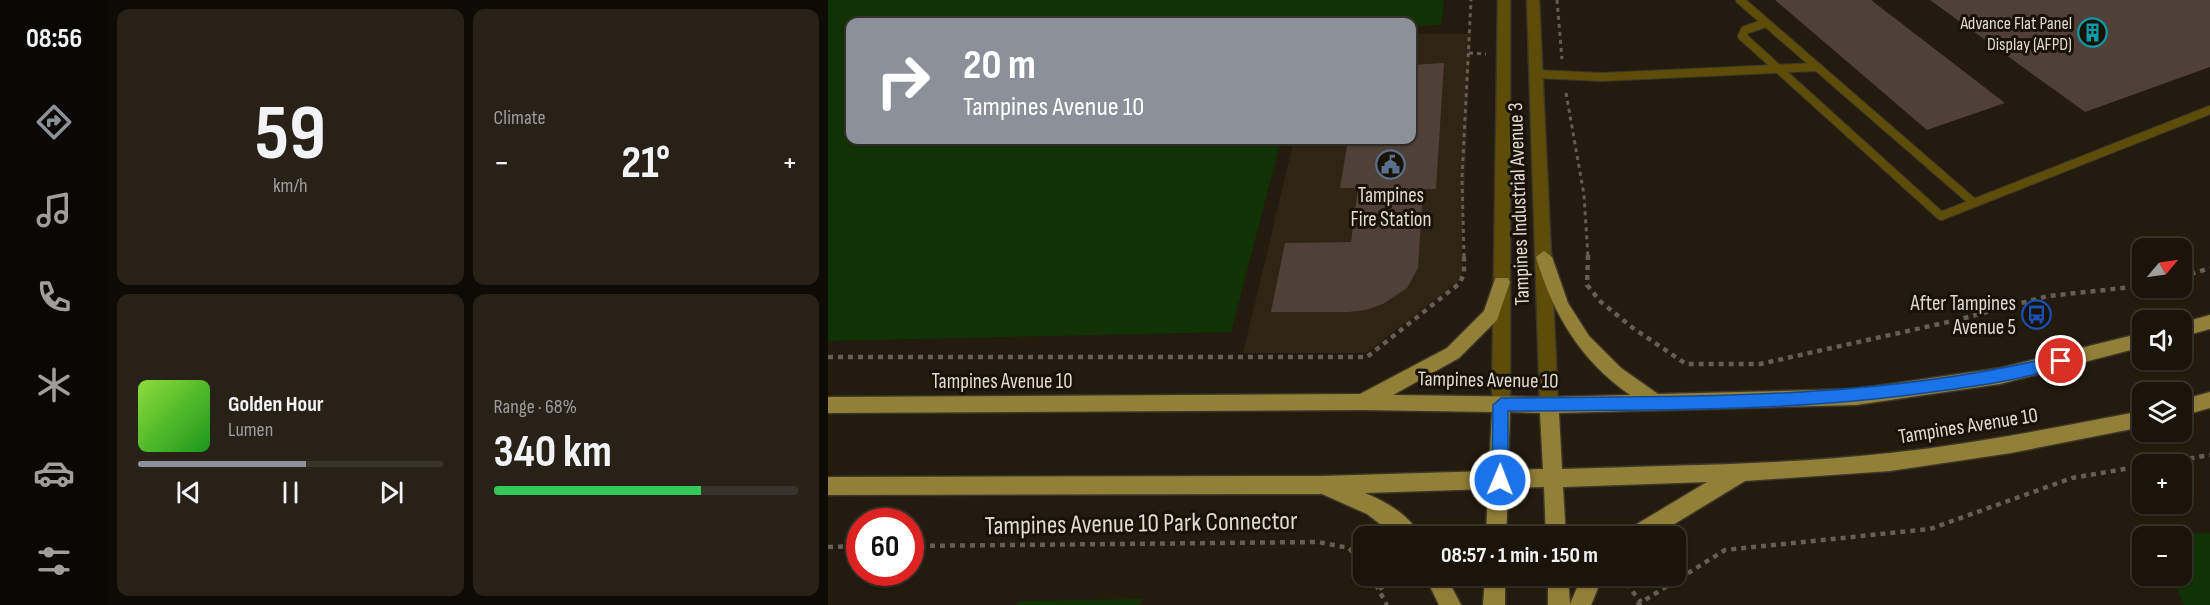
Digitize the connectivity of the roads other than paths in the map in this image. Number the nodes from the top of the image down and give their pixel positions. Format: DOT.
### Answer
graph roads {
  1 [pos="1504,0"];
  2 [pos="1533,0"];
  3 [pos="1740,0"];
  4 [pos="1766,23"];
  5 [pos="1816,67"];
  6 [pos="1778,70"];
  7 [pos="1537,74"];
  8 [pos="2210,110"];
  9 [pos="1974,203"];
  10 [pos="1544,257"];
  11 [pos="1502,282"];
  12 [pos="2210,322"];
  13 [pos="2192,327"];
  14 [pos="2132,343"];
  15 [pos="2210,400"];
  16 [pos="1363,402"];
  17 [pos="1655,402"];
  18 [pos="828,405"];
  19 [pos="1501,405"];
  20 [pos="1549,405"];
  21 [pos="2192,405"];
  22 [pos="2132,421"];
  23 [pos="1743,472"];
  24 [pos="1555,478"];
  25 [pos="1500,480"];
  26 [pos="1322,485"];
  27 [pos="828,486"];
  28 [pos="1402,526"];
  29 [pos="1497,526"];
  30 [pos="1556,526"];
  31 [pos="1652,526"];
  32 [pos="1440,586"];
  33 [pos="1495,586"];
  34 [pos="1558,586"];
  35 [pos="1589,586"];
  36 [pos="1450,605"];
  37 [pos="1494,605"];
  38 [pos="1559,605"];
  39 [pos="1580,605"];
  1 -- 11 [label="street, Tampines Industrial Avenue 3"];
  2 -- 7 [label="street, Tampines Industrial Avenue 3"];
  3 -- 4 [label="lane"];
  4 -- 5 [label="lane"];
  4 -- 6 [label="lane"];
  5 -- 6 [label="lane"];
  5 -- 9 [label="lane"];
  6 -- 7 [label="lane"];
  6 -- 9 [label="lane"];
  7 -- 10 [label="street, Tampines Industrial Avenue 3"];
  8 -- 9 [label="lane"];
  10 -- 17 [label="main road"];
  10 -- 20 [label="street, Tampines Industrial Avenue 3"];
  11 -- 16 [label="main road"];
  11 -- 19 [label="street, Tampines Industrial Avenue 3"];
  12 -- 13 [label="main road"];
  14 -- 17 [label="main road, Tampines Avenue 10"];
  15 -- 21 [label="main road"];
  16 -- 18 [label="main road, Tampines Avenue 10"];
  16 -- 19 [label="main road, Tampines Avenue 10"];
  17 -- 20 [label="main road, Tampines Avenue 10"];
  19 -- 20 [label="main road, Tampines Avenue 10"];
  19 -- 25 [label="main road"];
  20 -- 24 [label="main road"];
  22 -- 23 [label="main road, Tampines Avenue 10"];
  23 -- 24 [label="main road, Tampines Avenue 10"];
  23 -- 31 [label="main road"];
  24 -- 25 [label="main road, Tampines Avenue 10"];
  24 -- 30 [label="main road"];
  25 -- 26 [label="main road, Tampines Avenue 10"];
  25 -- 29 [label="main road"];
  26 -- 27 [label="main road, Tampines Avenue 10"];
  26 -- 28 [label="main road"];
  32 -- 36 [label="main road"];
  33 -- 37 [label="main road"];
  34 -- 38 [label="main road"];
  35 -- 39 [label="main road"];
}
